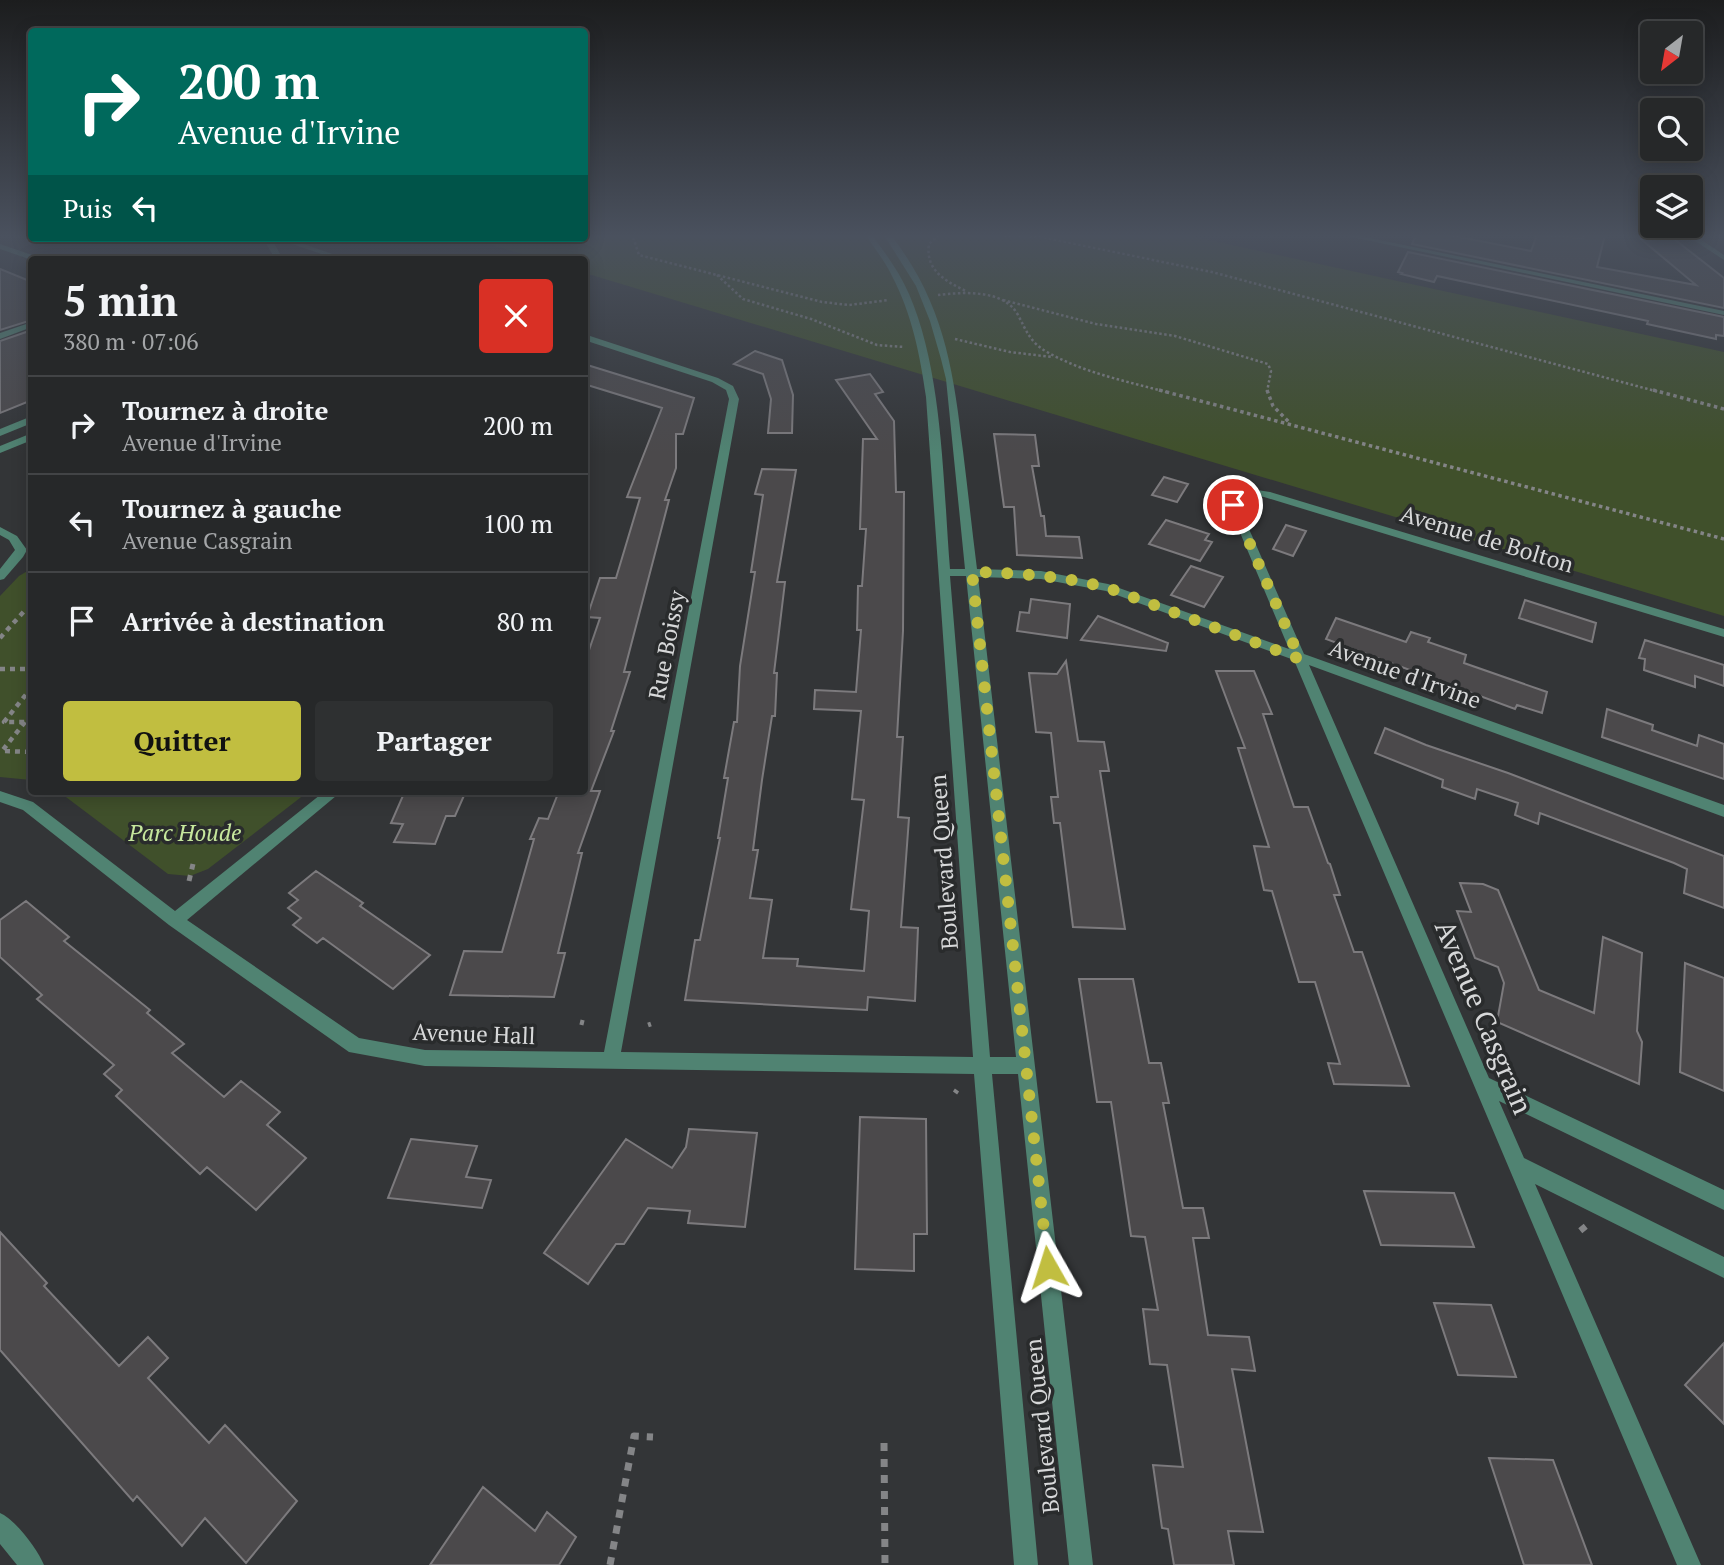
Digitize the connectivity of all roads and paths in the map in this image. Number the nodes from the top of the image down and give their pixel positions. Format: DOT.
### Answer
graph roads {
  1 [pos="774,308"];
  2 [pos="912,308"];
  3 [pos="931,308"];
  4 [pos="1009,308"];
  5 [pos="1033,308"];
  6 [pos="1351,308"];
  7 [pos="1700,308"];
  8 [pos="1724,313"];
  9 [pos="28,326"];
  10 [pos="0,336"];
  11 [pos="588,338"];
  12 [pos="955,339"];
  13 [pos="912,348"];
  14 [pos="1056,357"];
  15 [pos="954,405"];
  16 [pos="932,406"];
  17 [pos="1724,409"];
  18 [pos="28,421"];
  19 [pos="1291,424"];
  20 [pos="0,433"];
  21 [pos="28,438"];
  22 [pos="0,450"];
  23 [pos="1237,492"];
  24 [pos="0,530"];
  25 [pos="1724,539"];
  26 [pos="25,556"];
  27 [pos="945,572"];
  28 [pos="972,572"];
  29 [pos="0,576"];
  30 [pos="28,609"];
  31 [pos="1724,633"];
  32 [pos="0,638"];
  33 [pos="1300,659"];
  34 [pos="0,669"];
  35 [pos="28,669"];
  36 [pos="28,692"];
  37 [pos="28,722"];
  38 [pos="1,752"];
  39 [pos="28,752"];
  40 [pos="330,795"];
  41 [pos="0,796"];
  42 [pos="1724,811"];
  43 [pos="193,864"];
  44 [pos="189,881"];
  45 [pos="175,920"];
  46 [pos="611,1061"];
  47 [pos="982,1065"];
  48 [pos="1026,1066"];
  49 [pos="1482,1084"];
  50 [pos="1517,1165"];
  51 [pos="1724,1200"];
  52 [pos="1724,1268"];
  53 [pos="653,1437"];
  54 [pos="884,1443"];
  55 [pos="0,1525"];
  56 [pos="32,1565"];
  57 [pos="610,1565"];
  58 [pos="885,1565"];
  59 [pos="1026,1565"];
  60 [pos="1081,1565"];
  61 [pos="1689,1565"];
  1 -- 13 [label="path"];
  2 -- 16 [label="street, Boulevard Queen"];
  3 -- 15 [label="street, Boulevard Queen"];
  4 -- 14 [label="path"];
  5 -- 19 [label="path"];
  6 -- 17 [label="path"];
  7 -- 8 [label="street"];
  9 -- 10 [label="street"];
  11 -- 46 [label="street, Rue Boissy"];
  12 -- 14 [label="path"];
  14 -- 19 [label="path"];
  15 -- 16 [label="street"];
  15 -- 28 [label="street, Boulevard Queen"];
  16 -- 27 [label="street, Boulevard Queen"];
  18 -- 20 [label="street"];
  19 -- 25 [label="path"];
  21 -- 22 [label="street"];
  23 -- 31 [label="street, Avenue de Bolton"];
  23 -- 33 [label="street, Avenue Casgrain"];
  24 -- 26 [label="street"];
  26 -- 29 [label="street"];
  27 -- 28 [label="street, Avenue d'Irvine"];
  27 -- 47 [label="street, Boulevard Queen"];
  28 -- 33 [label="street, Avenue d'Irvine"];
  28 -- 48 [label="street, Boulevard Queen"];
  30 -- 32 [label="path"];
  33 -- 42 [label="street, Avenue d'Irvine"];
  33 -- 49 [label="street, Avenue Casgrain"];
  34 -- 35 [label="path"];
  36 -- 37 [label="path"];
  37 -- 38 [label="path"];
  38 -- 39 [label="path"];
  40 -- 45 [label="street"];
  41 -- 45 [label="street, Avenue Hall"];
  43 -- 44 [label="path"];
  45 -- 46 [label="street, Avenue Hall"];
  46 -- 47 [label="street, Avenue Hall"];
  47 -- 48 [label="street, Avenue Hall"];
  47 -- 59 [label="street, Boulevard Queen"];
  48 -- 60 [label="street, Boulevard Queen"];
  49 -- 50 [label="street, Avenue Casgrain"];
  49 -- 51 [label="street"];
  50 -- 52 [label="street"];
  50 -- 61 [label="street, Avenue Casgrain"];
  53 -- 57 [label="path"];
  54 -- 58 [label="path"];
  55 -- 56 [label="street"];
}
